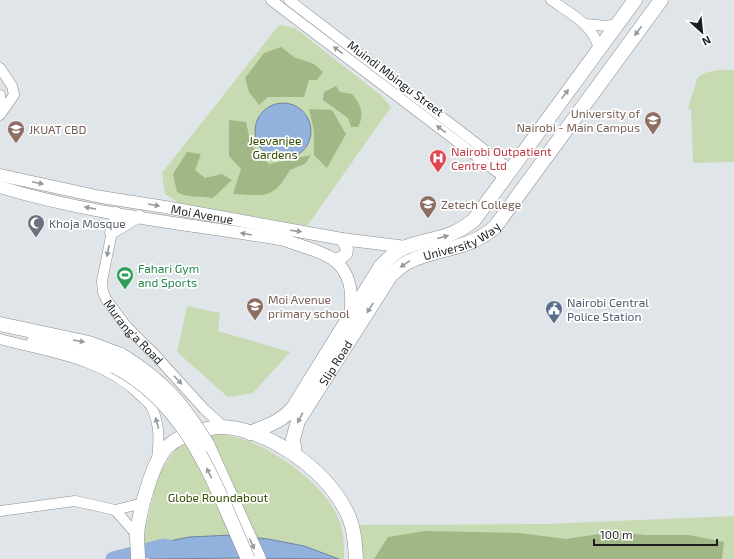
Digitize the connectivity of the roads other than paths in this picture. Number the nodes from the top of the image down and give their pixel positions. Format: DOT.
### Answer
graph roads {
  1 [pos="271,0"];
  2 [pos="289,0"];
  3 [pos="551,0"];
  4 [pos="635,0"];
  5 [pos="661,0"];
  6 [pos="586,24"];
  7 [pos="618,24"];
  8 [pos="599,49"];
  9 [pos="0,68"];
  10 [pos="0,95"];
  11 [pos="1,114"];
  12 [pos="508,174"];
  13 [pos="0,175"];
  14 [pos="0,187"];
  15 [pos="116,212"];
  16 [pos="139,216"];
  17 [pos="112,232"];
  18 [pos="342,239"];
  19 [pos="406,247"];
  20 [pos="334,260"];
  21 [pos="391,275"];
  22 [pos="350,319"];
  23 [pos="0,324"];
  24 [pos="0,334"];
  25 [pos="0,339"];
  26 [pos="117,361"];
  27 [pos="224,427"];
  28 [pos="250,433"];
  29 [pos="295,455"];
  30 [pos="157,461"];
  31 [pos="143,503"];
  32 [pos="115,510"];
  33 [pos="0,511"];
  34 [pos="137,538"];
  35 [pos="138,559"];
  36 [pos="248,559"];
  37 [pos="259,559"];
  38 [pos="356,559"];
  12 -- 1 [label="street, Muindi Mbingu Street, one-way"];
  2 -- 12 [label="street, Muindi Mbingu Street"];
  3 -- 6 [label="street"];
  4 -- 7 [label="highway, University Way"];
  5 -- 21 [label="highway, University Way, one-way"];
  6 -- 7 [label="street"];
  6 -- 8 [label="street"];
  7 -- 8 [label="highway, University Way"];
  12 -- 8 [label="highway, University Way, one-way"];
  9 -- 11 [label="street"];
  10 -- 11 [label="street"];
  19 -- 12 [label="highway, University Way, one-way"];
  13 -- 18 [label="main road, Moi Avenue, one-way"];
  15 -- 14 [label="main road, Moi Avenue, one-way"];
  15 -- 16 [label="main road, Moi Avenue"];
  15 -- 17 [label="street, Murang'a Road"];
  16 -- 17 [label="main road"];
  20 -- 16 [label="main road, Moi Avenue, one-way"];
  17 -- 27 [label="street, Murang'a Road, one-way"];
  18 -- 19 [label="main road, Moi Avenue"];
  18 -- 20 [label="main road"];
  19 -- 22 [label="highway, Slip Road"];
  20 -- 22 [label="main road, Slip Road"];
  21 -- 29 [label="highway, Slip Road, one-way"];
  22 -- 28 [label="highway, Slip Road"];
  23 -- 26 [label="highway, one-way"];
  24 -- 26 [label="highway"];
  30 -- 25 [label="street, one-way"];
  36 -- 26 [label="highway, one-way, bridge"];
  26 -- 37 [label="highway, Murang'a Road, one-way, bridge"];
  27 -- 28 [label="highway"];
  27 -- 30 [label="highway"];
  28 -- 29 [label="highway"];
  29 -- 38 [label="highway"];
  30 -- 31 [label="highway"];
  31 -- 32 [label="street"];
  31 -- 34 [label="highway"];
  32 -- 33 [label="street"];
  32 -- 34 [label="street"];
  34 -- 35 [label="highway"];
}
